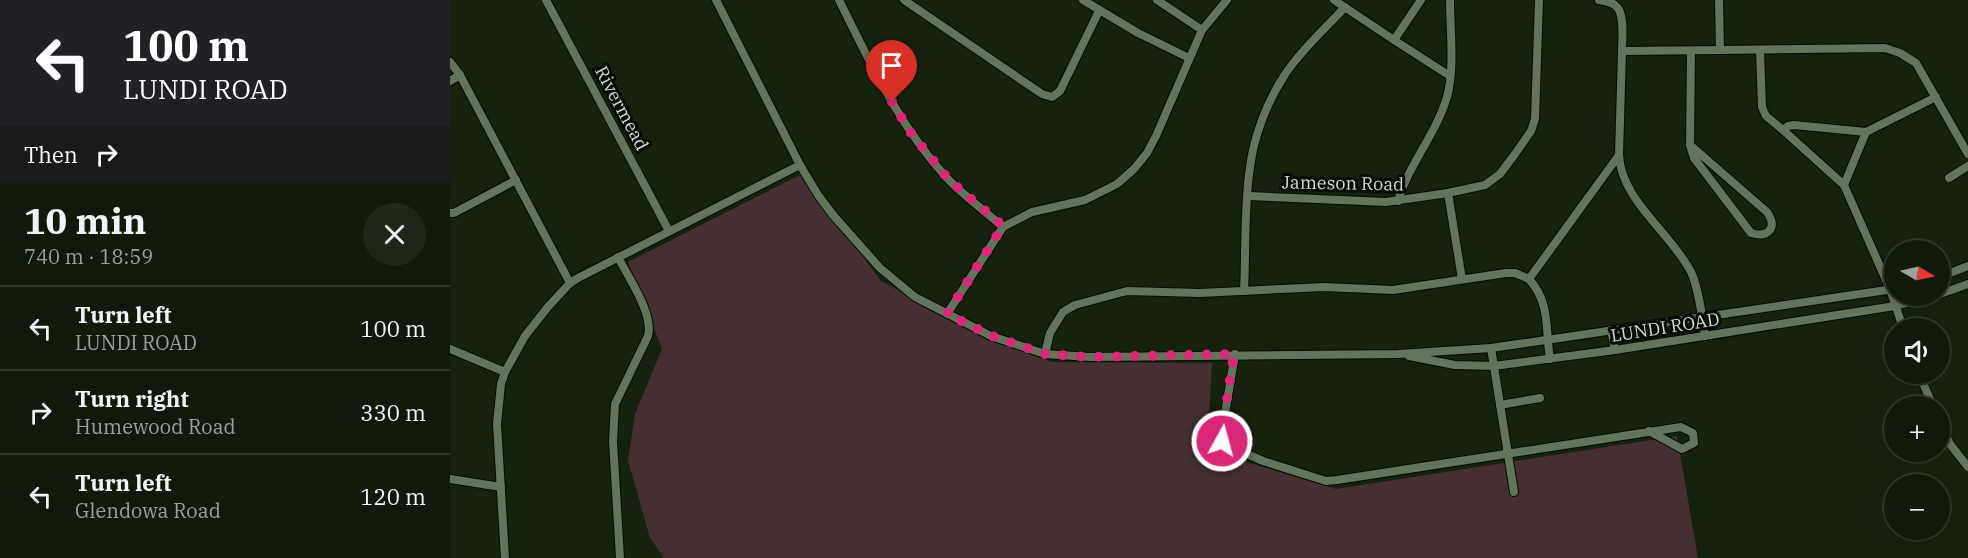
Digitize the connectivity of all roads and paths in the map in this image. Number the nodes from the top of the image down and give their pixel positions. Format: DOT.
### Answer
graph roads {
  1 [pos="546,0"];
  2 [pos="716,0"];
  3 [pos="839,0"];
  4 [pos="904,0"];
  5 [pos="1083,0"];
  6 [pos="1157,0"];
  7 [pos="1227,0"];
  8 [pos="1334,0"];
  9 [pos="1421,0"];
  10 [pos="1450,0"];
  11 [pos="1539,0"];
  12 [pos="1599,0"];
  13 [pos="1719,0"];
  14 [pos="1345,7"];
  15 [pos="1099,11"];
  16 [pos="1202,30"];
  17 [pos="1394,40"];
  18 [pos="1720,50"];
  19 [pos="1760,50"];
  20 [pos="1622,51"];
  21 [pos="1691,51"];
  22 [pos="1189,58"];
  23 [pos="450,62"];
  24 [pos="460,75"];
  25 [pos="1450,76"];
  26 [pos="450,81"];
  27 [pos="1935,98"];
  28 [pos="1783,130"];
  29 [pos="1866,132"];
  30 [pos="1690,144"];
  31 [pos="1968,154"];
  32 [pos="1619,155"];
  33 [pos="800,165"];
  34 [pos="1968,166"];
  35 [pos="1949,177"];
  36 [pos="516,180"];
  37 [pos="1844,185"];
  38 [pos="1448,193"];
  39 [pos="1248,196"];
  40 [pos="1398,201"];
  41 [pos="450,213"];
  42 [pos="1003,226"];
  43 [pos="669,231"];
  44 [pos="618,257"];
  45 [pos="1968,266"];
  46 [pos="1884,272"];
  47 [pos="1950,273"];
  48 [pos="1462,279"];
  49 [pos="1529,279"];
  50 [pos="570,284"];
  51 [pos="1968,284"];
  52 [pos="1884,290"];
  53 [pos="1244,291"];
  54 [pos="1950,291"];
  55 [pos="1895,306"];
  56 [pos="947,314"];
  57 [pos="1702,316"];
  58 [pos="1899,318"];
  59 [pos="1611,330"];
  60 [pos="1705,336"];
  61 [pos="1547,339"];
  62 [pos="1491,348"];
  63 [pos="450,349"];
  64 [pos="1615,350"];
  65 [pos="1045,354"];
  66 [pos="1234,354"];
  67 [pos="1398,354"];
  68 [pos="1550,359"];
  69 [pos="1494,366"];
  70 [pos="505,372"];
  71 [pos="1540,398"];
  72 [pos="1500,405"];
  73 [pos="1649,431"];
  74 [pos="1950,444"];
  75 [pos="1508,453"];
  76 [pos="1968,467"];
  77 [pos="450,479"];
  78 [pos="501,487"];
  79 [pos="1514,492"];
  80 [pos="505,558"];
  81 [pos="620,558"];
  1 -- 43 [label="street, Rivermead"];
  2 -- 33 [label="street, LUNDI ROAD"];
  3 -- 42 [label="street"];
  4 -- 15 [label="street"];
  5 -- 15 [label="street"];
  6 -- 16 [label="street"];
  7 -- 16 [label="street"];
  8 -- 14 [label="street"];
  9 -- 17 [label="street"];
  10 -- 25 [label="street"];
  11 -- 38 [label="street, Jameson Road"];
  12 -- 20 [label="street"];
  13 -- 18 [label="street"];
  14 -- 17 [label="street"];
  14 -- 39 [label="street"];
  15 -- 22 [label="street"];
  16 -- 22 [label="street"];
  17 -- 25 [label="street"];
  18 -- 19 [label="street"];
  18 -- 21 [label="street"];
  19 -- 27 [label="street"];
  19 -- 28 [label="street"];
  20 -- 21 [label="street"];
  20 -- 32 [label="street"];
  21 -- 30 [label="street"];
  22 -- 42 [label="street"];
  23 -- 24 [label="street"];
  24 -- 26 [label="street"];
  24 -- 36 [label="street"];
  25 -- 40 [label="street"];
  27 -- 29 [label="street"];
  27 -- 31 [label="street"];
  28 -- 29 [label="street"];
  28 -- 37 [label="street"];
  29 -- 37 [label="street"];
  30 -- 30 [label="street"];
  32 -- 49 [label="street"];
  32 -- 57 [label="street"];
  33 -- 43 [label="street"];
  33 -- 56 [label="street, LUNDI ROAD"];
  34 -- 35 [label="street"];
  36 -- 41 [label="street"];
  36 -- 50 [label="street"];
  37 -- 46 [label="street"];
  38 -- 40 [label="street, Jameson Road"];
  38 -- 48 [label="street"];
  39 -- 40 [label="street, Jameson Road"];
  39 -- 53 [label="street"];
  42 -- 56 [label="street"];
  43 -- 44 [label="street"];
  44 -- 50 [label="street"];
  44 -- 81 [label="street"];
  45 -- 47 [label="street"];
  48 -- 49 [label="street"];
  48 -- 53 [label="street"];
  49 -- 61 [label="street"];
  50 -- 70 [label="street"];
  51 -- 54 [label="street"];
  52 -- 57 [label="street, LUNDI ROAD"];
  53 -- 65 [label="street"];
  55 -- 58 [label="street"];
  55 -- 60 [label="street, LUNDI ROAD"];
  56 -- 65 [label="street, LUNDI ROAD"];
  57 -- 59 [label="street, LUNDI ROAD"];
  57 -- 60 [label="street"];
  59 -- 61 [label="street, LUNDI ROAD"];
  59 -- 64 [label="street"];
  60 -- 64 [label="street, LUNDI ROAD"];
  61 -- 62 [label="street, LUNDI ROAD"];
  61 -- 68 [label="street"];
  62 -- 67 [label="street, LUNDI ROAD"];
  62 -- 69 [label="street"];
  63 -- 70 [label="street"];
  64 -- 68 [label="street, LUNDI ROAD"];
  65 -- 66 [label="street, LUNDI ROAD"];
  66 -- 67 [label="street, LUNDI ROAD"];
  66 -- 75 [label="street"];
  67 -- 69 [label="street, LUNDI ROAD"];
  68 -- 69 [label="street, LUNDI ROAD"];
  69 -- 72 [label="street"];
  70 -- 78 [label="street"];
  71 -- 72 [label="street"];
  72 -- 75 [label="street"];
  73 -- 73 [label="street"];
  73 -- 75 [label="street"];
  74 -- 76 [label="street"];
  75 -- 79 [label="street"];
  77 -- 78 [label="street"];
  78 -- 80 [label="street"];
}
